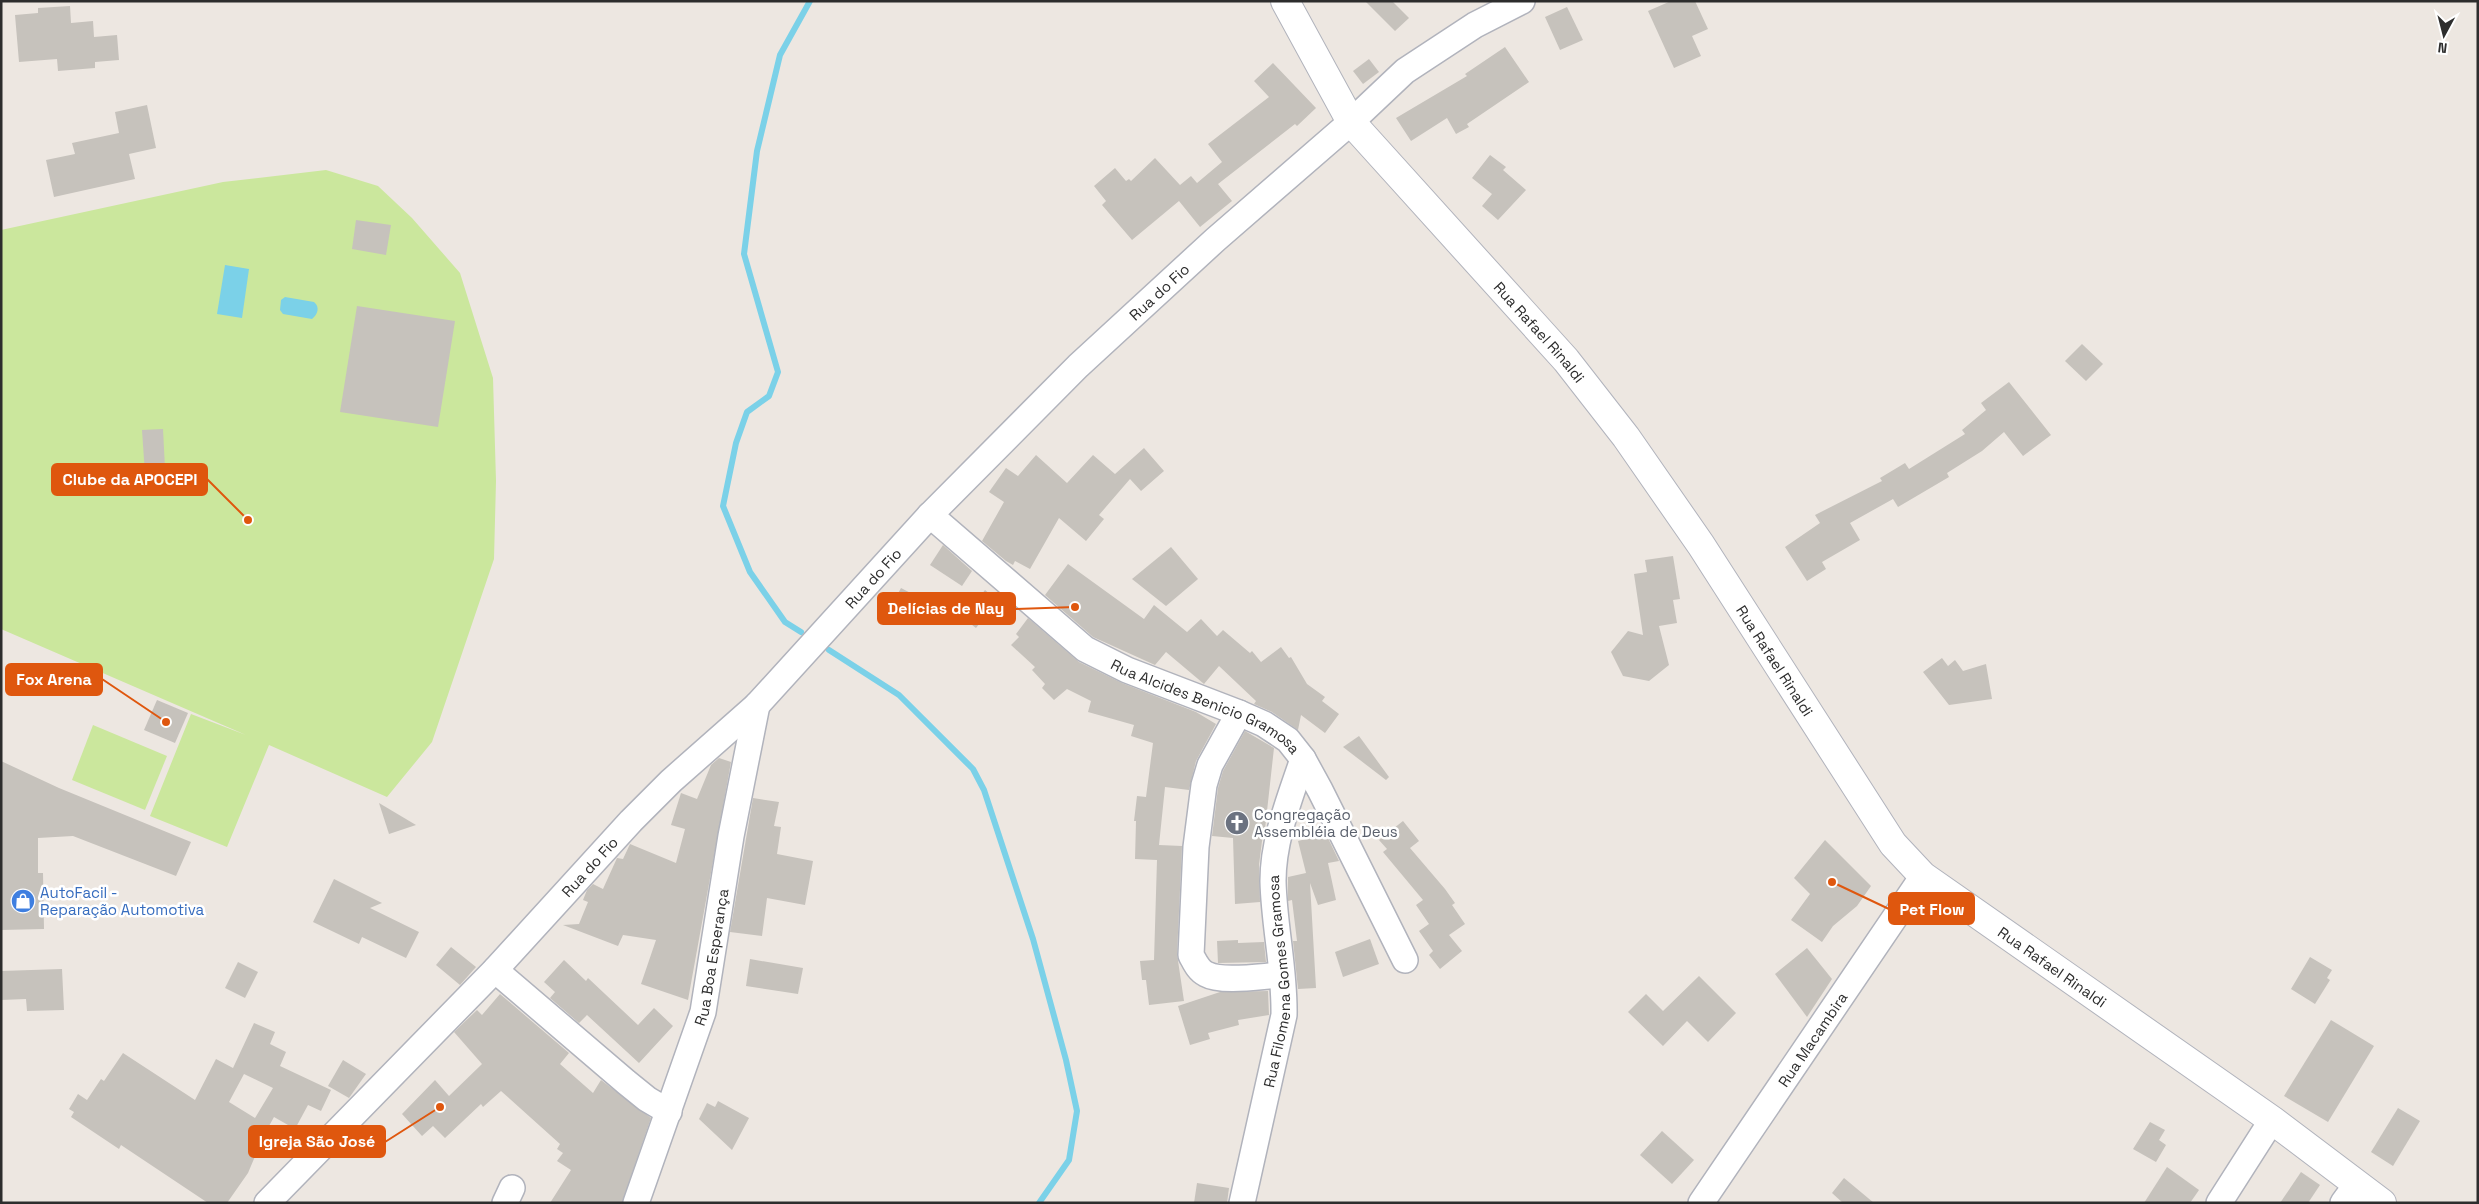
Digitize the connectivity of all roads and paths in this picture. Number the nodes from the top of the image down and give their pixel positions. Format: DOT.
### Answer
graph roads {
  1 [pos="1285,1"];
  2 [pos="1522,1"];
  3 [pos="1351,122"];
  4 [pos="930,515"];
  5 [pos="757,706"];
  6 [pos="1239,713"];
  7 [pos="1303,759"];
  8 [pos="1923,876"];
  9 [pos="1405,960"];
  10 [pos="495,970"];
  11 [pos="1281,975"];
  12 [pos="669,1112"];
  13 [pos="2272,1120"];
  14 [pos="2350,1193"];
  15 [pos="266,1203"];
  16 [pos="636,1203"];
  17 [pos="1242,1203"];
  18 [pos="1701,1203"];
  19 [pos="2219,1203"];
  20 [pos="2382,1203"];
  1 -- 3 [label="street, Rua Rafael Rinaldi"];
  2 -- 3 [label="street, Rua do Fio"];
  3 -- 4 [label="street, Rua do Fio"];
  3 -- 8 [label="street, Rua Rafael Rinaldi"];
  4 -- 5 [label="street, Rua do Fio"];
  4 -- 6 [label="street, Rua Alcides Benicio Gramosa"];
  5 -- 10 [label="street, Rua do Fio"];
  5 -- 12 [label="street, Rua Boa Esperança"];
  6 -- 7 [label="street, Rua Alcides Benicio Gramosa"];
  6 -- 11 [label="street"];
  7 -- 9 [label="street, Rua Alcides Benicio Gramosa"];
  7 -- 11 [label="street, Rua Filomena Gomes Gramosa"];
  8 -- 13 [label="street, Rua Rafael Rinaldi"];
  8 -- 18 [label="street, Rua Macambira"];
  10 -- 12 [label="street"];
  10 -- 15 [label="street, Rua do Fio"];
  11 -- 17 [label="street, Rua Filomena Gomes Gramosa"];
  12 -- 16 [label="street, Rua Boa Esperança"];
  13 -- 14 [label="street, Rua Rafael Rinaldi"];
  13 -- 19 [label="street"];
  14 -- 20 [label="street, Rua Rafael Rinaldi"];
}
